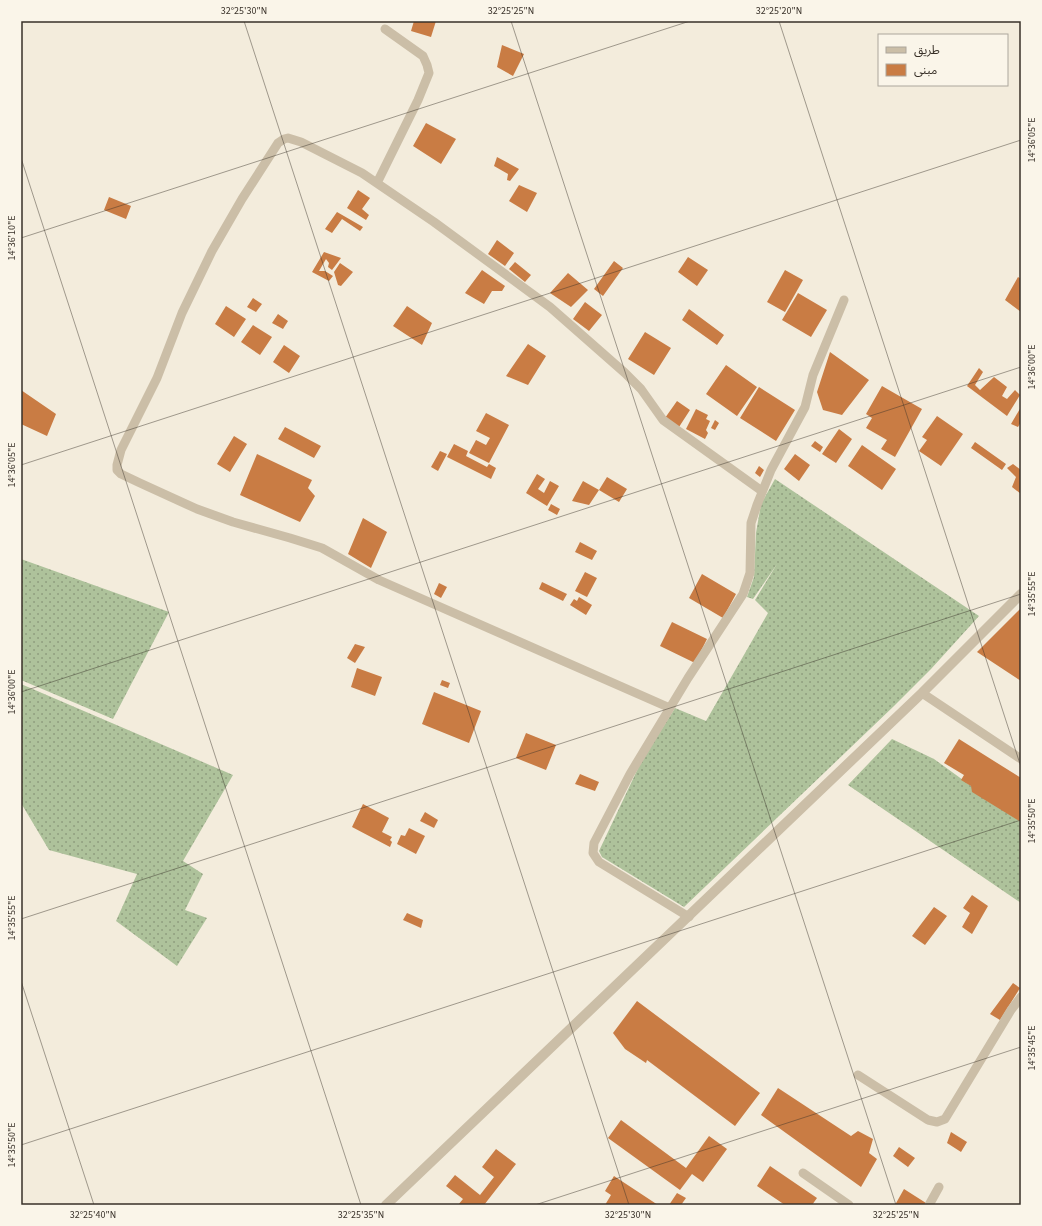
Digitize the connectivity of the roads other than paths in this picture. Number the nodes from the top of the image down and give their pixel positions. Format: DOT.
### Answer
graph roads {
  1 [pos="385,29"];
  2 [pos="377,183"];
  3 [pos="844,300"];
  4 [pos="762,491"];
  5 [pos="1021,594"];
  6 [pos="922,693"];
  7 [pos="670,708"];
  8 [pos="1021,759"];
  9 [pos="689,917"];
  10 [pos="1021,997"];
  11 [pos="858,1075"];
  12 [pos="803,1173"];
  13 [pos="940,1187"];
  14 [pos="386,1205"];
  15 [pos="849,1205"];
  16 [pos="929,1205"];
  1 -- 2 [label="street"];
  2 -- 4 [label="street"];
  2 -- 7 [label="street"];
  3 -- 4 [label="street"];
  4 -- 7 [label="street"];
  5 -- 6 [label="street"];
  6 -- 8 [label="street"];
  6 -- 9 [label="street"];
  7 -- 9 [label="street"];
  9 -- 14 [label="street"];
  10 -- 11 [label="street"];
  12 -- 15 [label="street"];
  13 -- 16 [label="street"];
}
